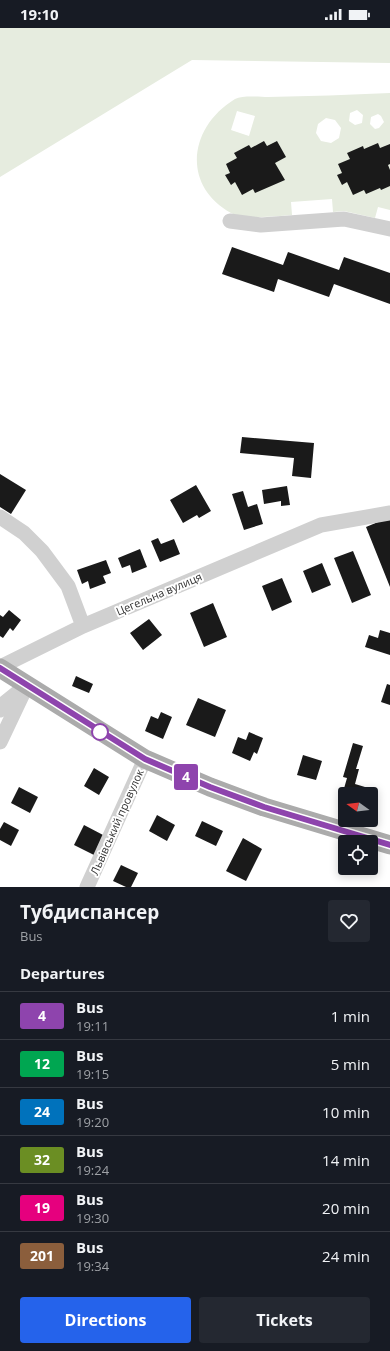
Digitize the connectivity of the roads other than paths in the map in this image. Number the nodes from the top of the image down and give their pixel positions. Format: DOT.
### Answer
graph roads {
  1 [pos="230,221"];
  2 [pos="390,229"];
  3 [pos="390,512"];
  4 [pos="0,517"];
  5 [pos="83,626"];
  6 [pos="0,667"];
  7 [pos="27,685"];
  8 [pos="0,710"];
  9 [pos="0,742"];
  10 [pos="145,759"];
  11 [pos="390,844"];
  12 [pos="90,886"];
  1 -- 2 [label="street"];
  3 -- 5 [label="street, Цегельна вулиця"];
  4 -- 5 [label="street"];
  5 -- 6 [label="street, Цегельна вулиця"];
  6 -- 7 [label="main road"];
  7 -- 8 [label="street"];
  7 -- 9 [label="street"];
  7 -- 10 [label="main road"];
  10 -- 11 [label="main road"];
  10 -- 12 [label="street, Львівський провулок"];
}
